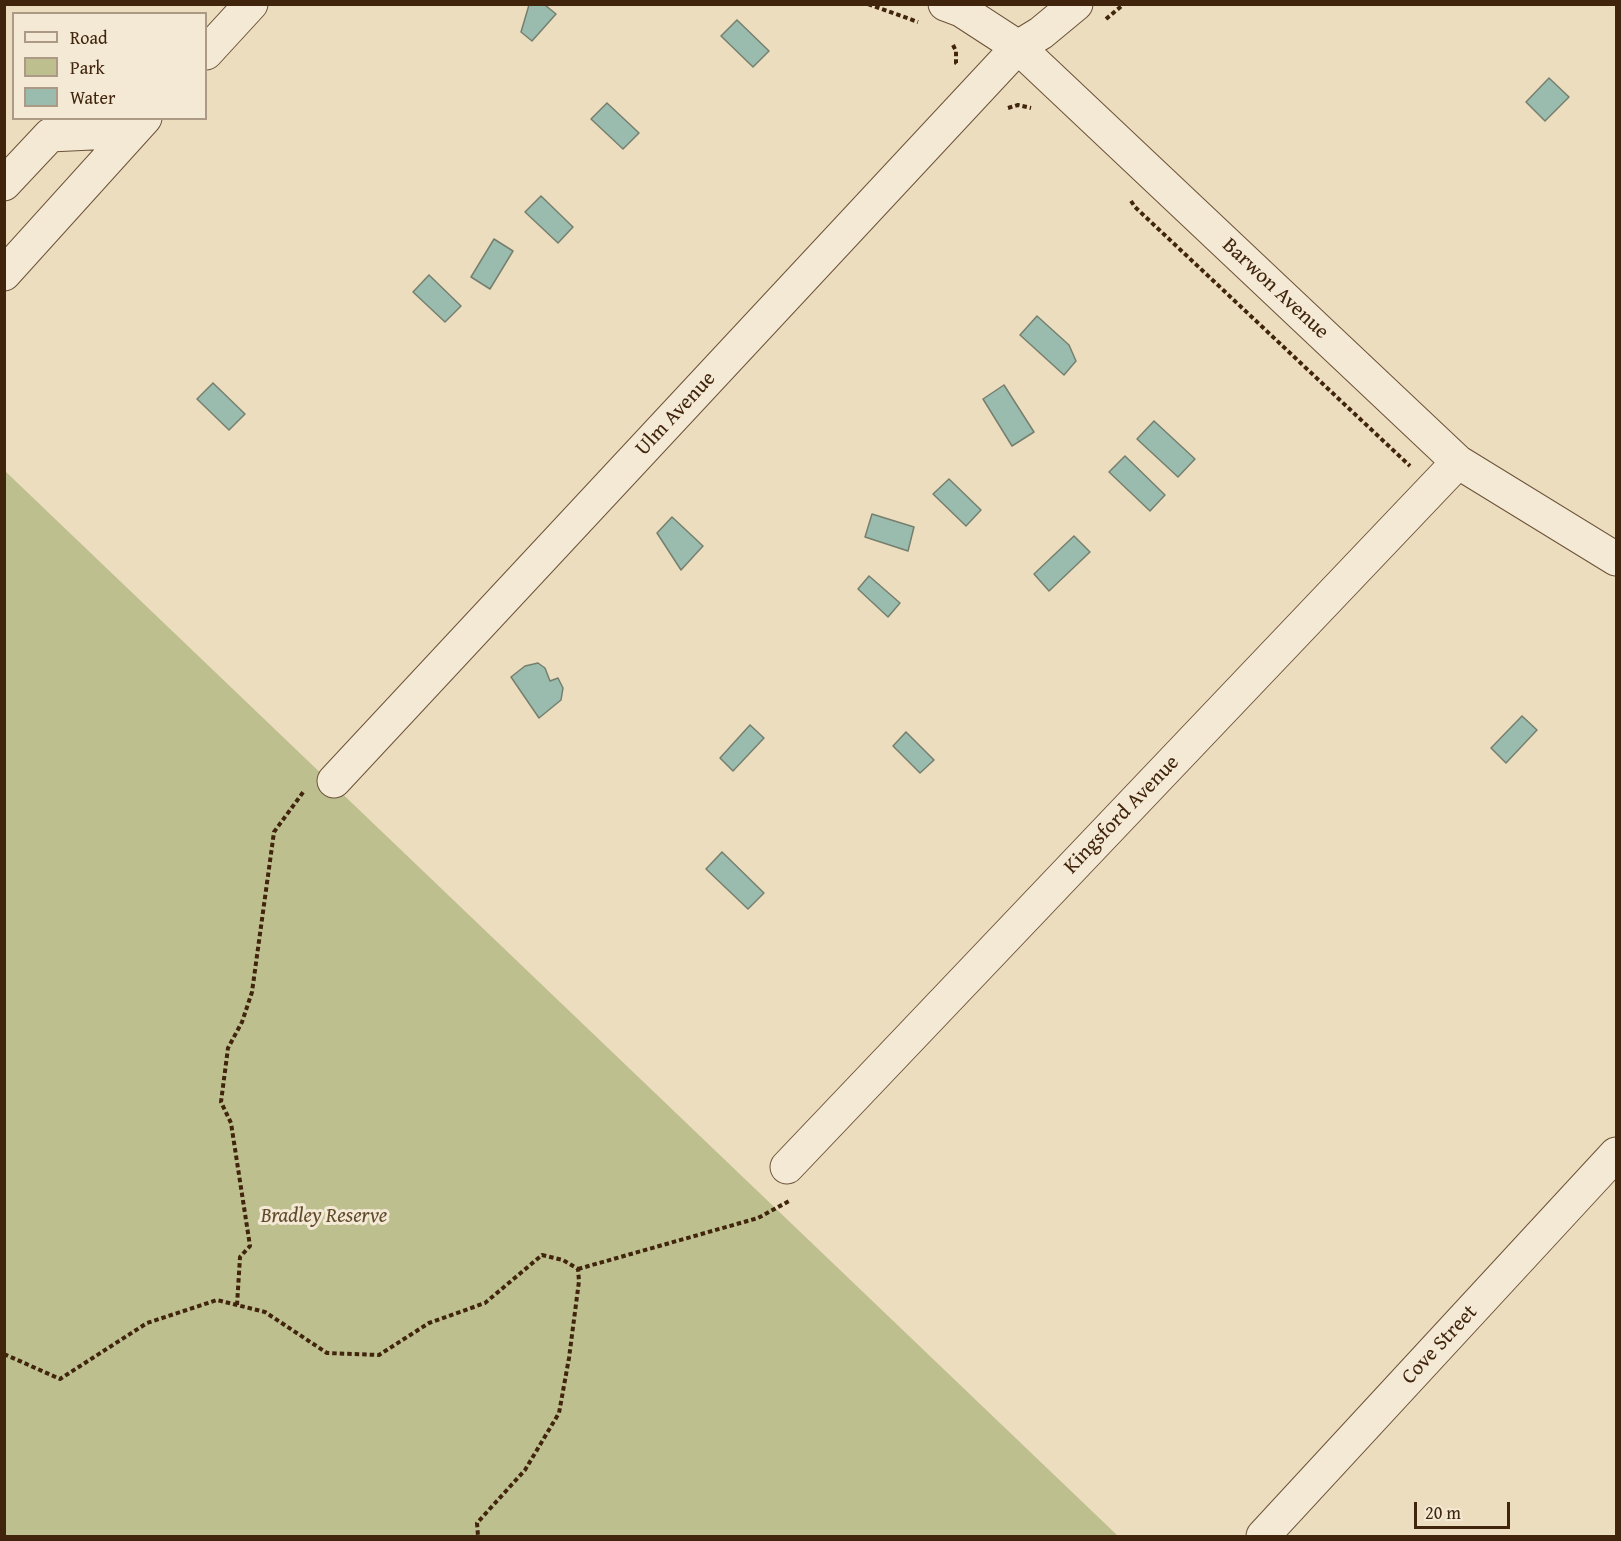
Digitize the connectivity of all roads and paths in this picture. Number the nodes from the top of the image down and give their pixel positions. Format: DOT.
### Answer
graph roads {
  1 [pos="251,4"];
  2 [pos="945,4"];
  3 [pos="1076,4"];
  4 [pos="1018,47"];
  5 [pos="207,52"];
  6 [pos="1003,105"];
  7 [pos="1038,114"];
  8 [pos="139,125"];
  9 [pos="4,184"];
  10 [pos="1130,198"];
  11 [pos="4,274"];
  12 [pos="1458,462"];
  13 [pos="1416,472"];
  14 [pos="1617,559"];
  15 [pos="334,781"];
  16 [pos="1617,1154"];
  17 [pos="787,1167"];
  18 [pos="578,1269"];
  19 [pos="237,1305"];
  20 [pos="4,1354"];
  21 [pos="478,1536"];
  22 [pos="1263,1536"];
  1 -- 5 [label="street"];
  2 -- 4 [label="street, Barwon Avenue"];
  3 -- 4 [label="street, Ulm Avenue"];
  4 -- 12 [label="street, Barwon Avenue"];
  4 -- 15 [label="street, Ulm Avenue"];
  6 -- 7 [label="path"];
  8 -- 9 [label="street"];
  8 -- 11 [label="street"];
  10 -- 13 [label="path"];
  12 -- 14 [label="street, Barwon Avenue"];
  12 -- 17 [label="street, Kingsford Avenue"];
  15 -- 19 [label="path"];
  16 -- 22 [label="street, Cove Street"];
  17 -- 18 [label="path"];
  18 -- 19 [label="path"];
  18 -- 21 [label="path"];
  19 -- 20 [label="path"];
}
